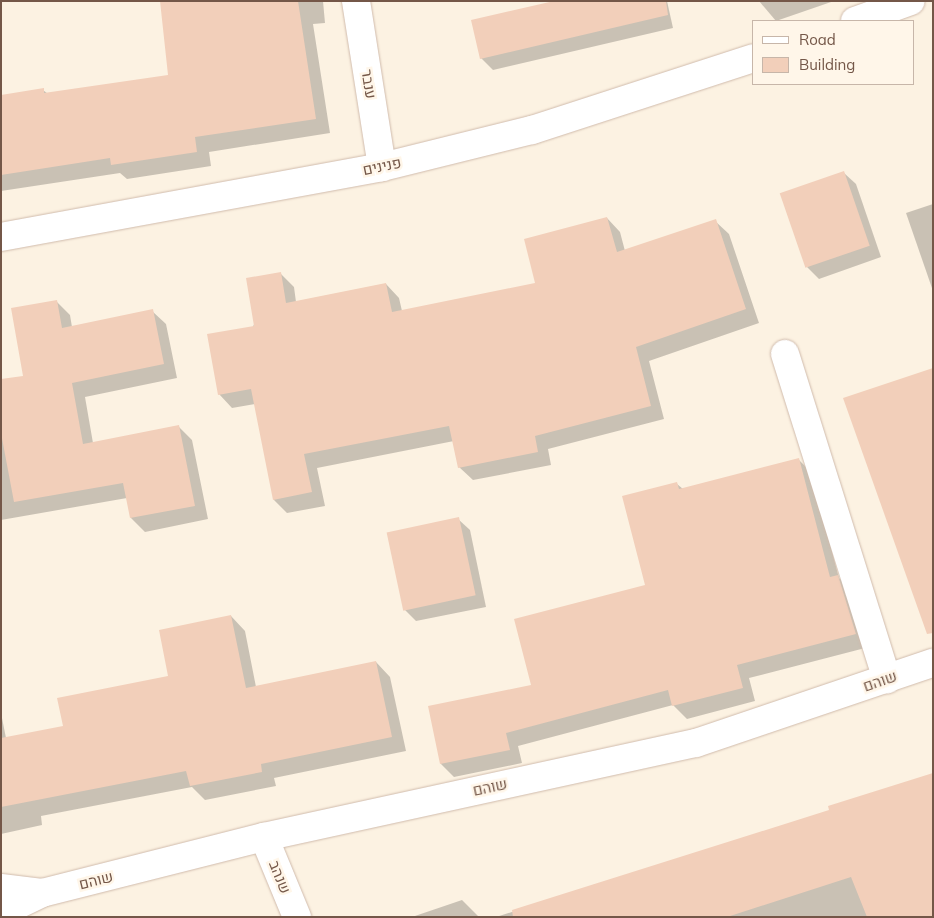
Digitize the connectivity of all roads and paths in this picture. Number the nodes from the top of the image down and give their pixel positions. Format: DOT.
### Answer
graph roads {
  1 [pos="356,1"];
  2 [pos="911,1"];
  3 [pos="858,20"];
  4 [pos="752,58"];
  5 [pos="382,167"];
  6 [pos="1,237"];
  7 [pos="785,354"];
  8 [pos="933,663"];
  9 [pos="887,679"];
  10 [pos="264,837"];
  11 [pos="1,888"];
  12 [pos="42,893"];
  13 [pos="1,913"];
  14 [pos="297,917"];
  1 -- 5 [label="street, ענבר"];
  2 -- 3 [label="street"];
  4 -- 5 [label="street, פנינים"];
  5 -- 6 [label="street, פנינים"];
  7 -- 9 [label="street"];
  8 -- 9 [label="street, שוהם"];
  9 -- 10 [label="street, שוהם"];
  10 -- 12 [label="street, שוהם"];
  10 -- 14 [label="street, שנהב"];
  11 -- 12 [label="street, שוהם"];
  12 -- 13 [label="street, שוהם"];
}
